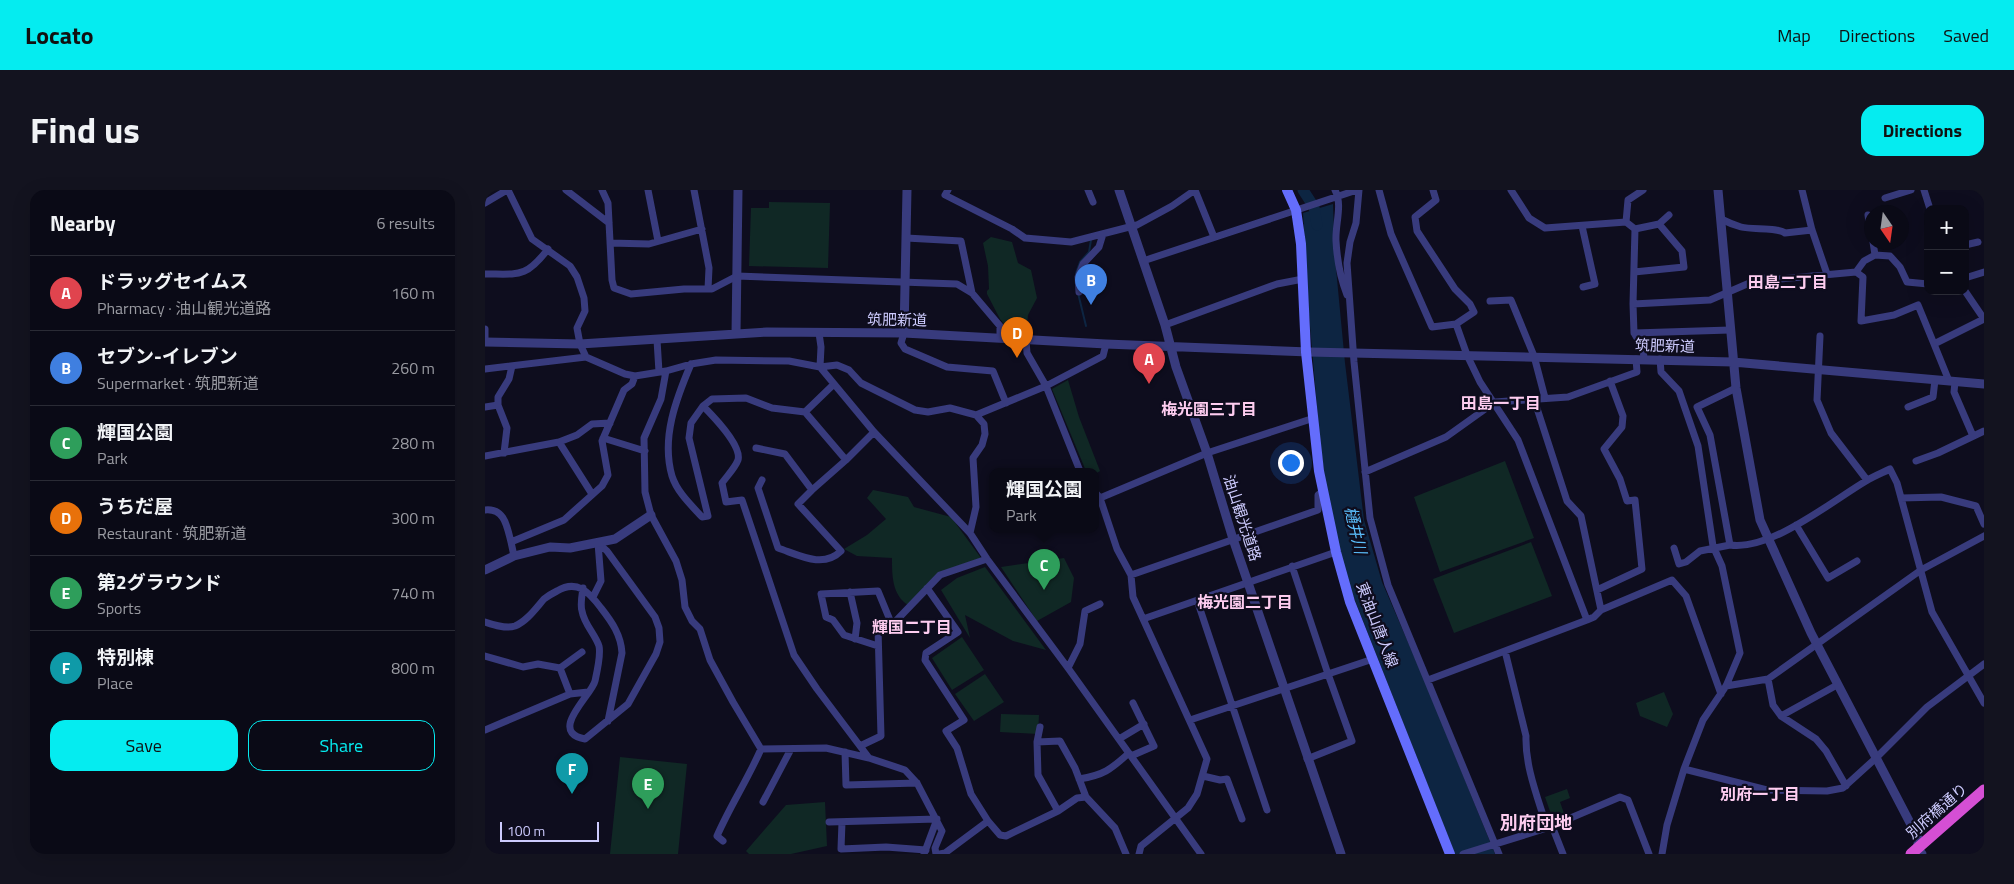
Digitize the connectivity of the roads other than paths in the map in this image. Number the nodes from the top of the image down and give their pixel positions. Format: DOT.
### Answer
graph roads {
  1 [pos="508,190"];
  2 [pos="566,190"];
  3 [pos="602,190"];
  4 [pos="648,190"];
  5 [pos="694,190"];
  6 [pos="907,190"];
  7 [pos="948,190"];
  8 [pos="1088,190"];
  9 [pos="1119,190"];
  10 [pos="1195,190"];
  11 [pos="1287,190"];
  12 [pos="1358,190"];
  13 [pos="1379,190"];
  14 [pos="1433,190"];
  15 [pos="1511,190"];
  16 [pos="1643,190"];
  17 [pos="1718,190"];
  18 [pos="1802,190"];
  19 [pos="1911,190"];
  20 [pos="1924,190"];
  21 [pos="737,192"];
  22 [pos="1336,195"];
  23 [pos="1885,198"];
  24 [pos="485,202"];
  25 [pos="1093,202"];
  26 [pos="1929,205"];
  27 [pos="1299,209"];
  28 [pos="1669,215"];
  29 [pos="1721,219"];
  30 [pos="1626,222"];
  31 [pos="609,223"];
  32 [pos="1659,224"];
  33 [pos="1582,226"];
  34 [pos="1131,227"];
  35 [pos="702,229"];
  36 [pos="1635,229"];
  37 [pos="1812,230"];
  38 [pos="1103,234"];
  39 [pos="1214,237"];
  40 [pos="907,238"];
  41 [pos="659,241"];
  42 [pos="1978,242"];
  43 [pos="610,243"];
  44 [pos="1969,244"];
  45 [pos="548,249"];
  46 [pos="1874,250"];
  47 [pos="1875,255"];
  48 [pos="1143,260"];
  49 [pos="1634,272"];
  50 [pos="1856,272"];
  51 [pos="1984,272"];
  52 [pos="485,274"];
  53 [pos="1827,274"];
  54 [pos="737,276"];
  55 [pos="1969,277"];
  56 [pos="1303,279"];
  57 [pos="905,282"];
  58 [pos="1924,284"];
  59 [pos="1583,287"];
  60 [pos="707,289"];
  61 [pos="1727,291"];
  62 [pos="1079,292"];
  63 [pos="972,293"];
  64 [pos="1968,295"];
  65 [pos="1490,300"];
  66 [pos="1633,304"];
  67 [pos="1350,305"];
  68 [pos="1984,319"];
  69 [pos="1456,324"];
  70 [pos="1165,326"];
  71 [pos="485,329"];
  72 [pos="1730,330"];
  73 [pos="819,333"];
  74 [pos="903,333"];
  75 [pos="1634,333"];
  76 [pos="736,334"];
  77 [pos="1820,336"];
  78 [pos="1000,337"];
  79 [pos="657,340"];
  80 [pos="1026,340"];
  81 [pos="485,342"];
  82 [pos="580,344"];
  83 [pos="1106,344"];
  84 [pos="1934,344"];
  85 [pos="1170,346"];
  86 [pos="1308,352"];
  87 [pos="1349,352"];
  88 [pos="1467,355"];
  89 [pos="586,356"];
  90 [pos="1534,356"];
  91 [pos="1640,359"];
  92 [pos="1660,359"];
  93 [pos="1733,362"];
  94 [pos="691,364"];
  95 [pos="513,366"];
  96 [pos="820,367"];
  97 [pos="485,369"];
  98 [pos="1819,370"];
  99 [pos="663,372"];
  100 [pos="635,376"];
  101 [pos="1935,380"];
  102 [pos="1952,381"];
  103 [pos="1610,382"];
  104 [pos="833,384"];
  105 [pos="1984,384"];
  106 [pos="1046,386"];
  107 [pos="1736,388"];
  108 [pos="1545,398"];
  109 [pos="1534,399"];
  110 [pos="1495,402"];
  111 [pos="1006,403"];
  112 [pos="498,405"];
  113 [pos="485,406"];
  114 [pos="703,406"];
  115 [pos="1908,407"];
  116 [pos="805,412"];
  117 [pos="977,416"];
  118 [pos="1314,418"];
  119 [pos="610,423"];
  120 [pos="1984,431"];
  121 [pos="874,432"];
  122 [pos="1973,436"];
  123 [pos="603,438"];
  124 [pos="559,442"];
  125 [pos="756,448"];
  126 [pos="645,450"];
  127 [pos="503,453"];
  128 [pos="1207,453"];
  129 [pos="485,456"];
  130 [pos="846,460"];
  131 [pos="1915,461"];
  132 [pos="1079,468"];
  133 [pos="1365,472"];
  134 [pos="762,480"];
  135 [pos="1867,480"];
  136 [pos="813,490"];
  137 [pos="1323,491"];
  138 [pos="592,494"];
  139 [pos="1099,495"];
  140 [pos="1099,498"];
  141 [pos="1901,498"];
  142 [pos="485,510"];
  143 [pos="651,515"];
  144 [pos="1796,524"];
  145 [pos="1984,524"];
  146 [pos="970,533"];
  147 [pos="1984,536"];
  148 [pos="1233,539"];
  149 [pos="1769,539"];
  150 [pos="511,542"];
  151 [pos="598,543"];
  152 [pos="1730,546"];
  153 [pos="1674,548"];
  154 [pos="1714,549"];
  155 [pos="1336,552"];
  156 [pos="514,556"];
  157 [pos="987,559"];
  158 [pos="1857,561"];
  159 [pos="1292,566"];
  160 [pos="485,570"];
  161 [pos="1921,570"];
  162 [pos="1131,575"];
  163 [pos="1249,582"];
  164 [pos="583,588"];
  165 [pos="927,588"];
  166 [pos="1597,590"];
  167 [pos="850,592"];
  168 [pos="593,597"];
  169 [pos="1197,600"];
  170 [pos="1100,604"];
  171 [pos="1601,610"];
  172 [pos="1143,619"];
  173 [pos="1587,620"];
  174 [pos="485,622"];
  175 [pos="892,625"];
  176 [pos="855,639"];
  177 [pos="878,646"];
  178 [pos="1817,646"];
  179 [pos="1505,651"];
  180 [pos="582,652"];
  181 [pos="485,656"];
  182 [pos="1373,659"];
  183 [pos="1984,664"];
  184 [pos="560,668"];
  185 [pos="1068,668"];
  186 [pos="1328,674"];
  187 [pos="1968,676"];
  188 [pos="1768,679"];
  189 [pos="1427,680"];
  190 [pos="1837,684"];
  191 [pos="1726,686"];
  192 [pos="1285,689"];
  193 [pos="589,692"];
  194 [pos="570,694"];
  195 [pos="1721,694"];
  196 [pos="1133,703"];
  197 [pos="1984,703"];
  198 [pos="1233,707"];
  199 [pos="1781,716"];
  200 [pos="1190,720"];
  201 [pos="607,721"];
  202 [pos="1143,724"];
  203 [pos="1041,727"];
  204 [pos="485,730"];
  205 [pos="1119,739"];
  206 [pos="1037,742"];
  207 [pos="860,746"];
  208 [pos="761,749"];
  209 [pos="791,749"];
  210 [pos="845,752"];
  211 [pos="1130,755"];
  212 [pos="869,758"];
  213 [pos="1876,758"];
  214 [pos="1307,759"];
  215 [pos="1684,769"];
  216 [pos="1203,776"];
  217 [pos="1079,779"];
  218 [pos="917,783"];
  219 [pos="1846,786"];
  220 [pos="1984,790"];
  221 [pos="1086,797"];
  222 [pos="1984,798"];
  223 [pos="763,802"];
  224 [pos="1267,810"];
  225 [pos="1058,811"];
  226 [pos="1176,817"];
  227 [pos="937,819"];
  228 [pos="1242,819"];
  229 [pos="988,821"];
  230 [pos="829,822"];
  231 [pos="841,822"];
  232 [pos="1549,827"];
  233 [pos="723,841"];
  234 [pos="1494,844"];
  235 [pos="925,852"];
  236 [pos="1918,853"];
  237 [pos="938,854"];
  238 [pos="1126,854"];
  239 [pos="1139,854"];
  240 [pos="1201,854"];
  241 [pos="1341,854"];
  242 [pos="1450,854"];
  243 [pos="1463,854"];
  244 [pos="1499,854"];
  245 [pos="1563,854"];
  246 [pos="1649,854"];
  247 [pos="1663,854"];
  1 -- 24 [label="street"];
  1 -- 45 [label="street"];
  2 -- 31 [label="street"];
  3 -- 31 [label="street"];
  4 -- 41 [label="street"];
  5 -- 35 [label="street"];
  6 -- 40 [label="street"];
  7 -- 38 [label="street"];
  8 -- 25 [label="street"];
  9 -- 34 [label="street, 油山観光道路"];
  10 -- 34 [label="street"];
  10 -- 39 [label="street"];
  11 -- 27 [label="main road, 東油山唐人線"];
  12 -- 22 [label="street"];
  12 -- 67 [label="street"];
  13 -- 69 [label="street"];
  14 -- 69 [label="street"];
  15 -- 33 [label="street"];
  16 -- 30 [label="street"];
  17 -- 29 [label="street"];
  18 -- 37 [label="street"];
  19 -- 23 [label="street"];
  20 -- 26 [label="street"];
  21 -- 54 [label="street"];
  22 -- 27 [label="street"];
  22 -- 67 [label="street"];
  27 -- 39 [label="street"];
  27 -- 56 [label="main road, 東油山唐人線"];
  28 -- 32 [label="street"];
  29 -- 37 [label="street"];
  29 -- 61 [label="street"];
  30 -- 33 [label="street"];
  30 -- 36 [label="street"];
  31 -- 43 [label="street"];
  32 -- 36 [label="street"];
  32 -- 49 [label="street"];
  33 -- 59 [label="street"];
  34 -- 38 [label="street"];
  34 -- 48 [label="street, 油山観光道路"];
  35 -- 41 [label="street"];
  35 -- 60 [label="street"];
  36 -- 49 [label="street"];
  37 -- 53 [label="street"];
  38 -- 62 [label="street"];
  39 -- 48 [label="street"];
  40 -- 57 [label="street"];
  40 -- 63 [label="street"];
  41 -- 43 [label="street"];
  42 -- 44 [label="street"];
  43 -- 60 [label="street"];
  45 -- 52 [label="street"];
  45 -- 82 [label="street"];
  46 -- 47 [label="street"];
  47 -- 50 [label="street"];
  47 -- 58 [label="street"];
  48 -- 70 [label="street, 油山観光道路"];
  49 -- 66 [label="street"];
  50 -- 53 [label="street"];
  50 -- 84 [label="street"];
  51 -- 55 [label="street"];
  53 -- 61 [label="street"];
  54 -- 57 [label="street"];
  54 -- 60 [label="street"];
  54 -- 76 [label="street"];
  56 -- 70 [label="street"];
  56 -- 86 [label="main road, 東油山唐人線"];
  57 -- 63 [label="street"];
  57 -- 74 [label="street"];
  61 -- 66 [label="street"];
  61 -- 72 [label="street"];
  63 -- 78 [label="street"];
  64 -- 68 [label="street"];
  65 -- 90 [label="street"];
  66 -- 75 [label="street"];
  67 -- 87 [label="street"];
  68 -- 84 [label="street"];
  69 -- 88 [label="street"];
  70 -- 85 [label="street, 油山観光道路"];
  71 -- 81 [label="street"];
  72 -- 75 [label="street"];
  72 -- 93 [label="street"];
  73 -- 74 [label="street, 筑肥新道"];
  73 -- 76 [label="street, 筑肥新道"];
  73 -- 96 [label="street"];
  74 -- 78 [label="street, 筑肥新道"];
  74 -- 111 [label="street"];
  75 -- 91 [label="street"];
  76 -- 79 [label="street, 筑肥新道"];
  77 -- 98 [label="street"];
  78 -- 80 [label="street, 筑肥新道"];
  79 -- 82 [label="street, 筑肥新道"];
  79 -- 99 [label="street"];
  80 -- 83 [label="street, 筑肥新道"];
  80 -- 106 [label="street"];
  81 -- 82 [label="street, 筑肥新道"];
  82 -- 89 [label="street"];
  83 -- 85 [label="street, 筑肥新道"];
  83 -- 106 [label="street"];
  84 -- 102 [label="street"];
  85 -- 86 [label="street, 筑肥新道"];
  85 -- 128 [label="street, 油山観光道路"];
  86 -- 87 [label="street, 筑肥新道"];
  86 -- 118 [label="main road, 東油山唐人線"];
  87 -- 88 [label="street, 筑肥新道"];
  87 -- 133 [label="street"];
  88 -- 90 [label="street, 筑肥新道"];
  88 -- 110 [label="street"];
  89 -- 95 [label="street"];
  89 -- 100 [label="street"];
  90 -- 91 [label="street, 筑肥新道"];
  90 -- 108 [label="street"];
  91 -- 92 [label="street, 筑肥新道"];
  91 -- 103 [label="street"];
  92 -- 93 [label="street, 筑肥新道"];
  92 -- 154 [label="street"];
  93 -- 98 [label="street, 筑肥新道"];
  93 -- 107 [label="street"];
  94 -- 96 [label="street"];
  94 -- 99 [label="street"];
  94 -- 114 [label="street"];
  95 -- 97 [label="street"];
  95 -- 112 [label="street"];
  96 -- 104 [label="street"];
  96 -- 117 [label="street"];
  98 -- 101 [label="street, 筑肥新道"];
  98 -- 135 [label="street"];
  99 -- 100 [label="street"];
  99 -- 126 [label="street"];
  100 -- 119 [label="street"];
  101 -- 102 [label="street, 筑肥新道"];
  101 -- 115 [label="street"];
  102 -- 105 [label="street, 筑肥新道"];
  102 -- 122 [label="street"];
  103 -- 108 [label="street"];
  103 -- 166 [label="street"];
  104 -- 116 [label="street"];
  104 -- 121 [label="street"];
  106 -- 111 [label="street"];
  106 -- 132 [label="street"];
  107 -- 149 [label="street"];
  107 -- 152 [label="street"];
  108 -- 109 [label="street"];
  109 -- 110 [label="street"];
  109 -- 166 [label="street"];
  110 -- 133 [label="street"];
  110 -- 173 [label="street"];
  111 -- 117 [label="street"];
  112 -- 113 [label="street"];
  112 -- 127 [label="street"];
  114 -- 116 [label="street"];
  114 -- 207 [label="street"];
  116 -- 130 [label="street"];
  117 -- 146 [label="street"];
  118 -- 128 [label="street"];
  118 -- 137 [label="main road, 東油山唐人線"];
  119 -- 123 [label="street"];
  119 -- 124 [label="street"];
  120 -- 122 [label="street"];
  121 -- 130 [label="street"];
  121 -- 146 [label="street"];
  122 -- 131 [label="street"];
  123 -- 126 [label="street"];
  123 -- 138 [label="street"];
  124 -- 127 [label="street"];
  124 -- 138 [label="street"];
  125 -- 136 [label="street"];
  126 -- 143 [label="street"];
  127 -- 129 [label="street"];
  128 -- 139 [label="street"];
  128 -- 148 [label="street, 油山観光道路"];
  130 -- 136 [label="street"];
  133 -- 189 [label="street"];
  134 -- 136 [label="street"];
  135 -- 141 [label="street"];
  135 -- 144 [label="street"];
  137 -- 148 [label="street"];
  137 -- 155 [label="main road, 東油山唐人線"];
  138 -- 150 [label="street"];
  140 -- 162 [label="street"];
  141 -- 145 [label="street"];
  141 -- 161 [label="street"];
  142 -- 150 [label="street"];
  143 -- 151 [label="street"];
  143 -- 208 [label="street"];
  144 -- 149 [label="street"];
  144 -- 158 [label="street"];
  146 -- 157 [label="street"];
  147 -- 161 [label="street"];
  148 -- 162 [label="street"];
  148 -- 163 [label="street, 油山観光道路"];
  149 -- 152 [label="street"];
  149 -- 178 [label="street"];
  150 -- 156 [label="street"];
  151 -- 156 [label="street"];
  151 -- 168 [label="street"];
  151 -- 201 [label="street"];
  152 -- 154 [label="street"];
  153 -- 154 [label="street"];
  154 -- 191 [label="street"];
  155 -- 159 [label="street"];
  155 -- 182 [label="main road, 東油山唐人線"];
  156 -- 160 [label="street"];
  157 -- 165 [label="street"];
  157 -- 185 [label="street"];
  159 -- 163 [label="street"];
  159 -- 186 [label="street"];
  161 -- 178 [label="street"];
  161 -- 187 [label="street"];
  162 -- 172 [label="street"];
  163 -- 169 [label="street"];
  163 -- 192 [label="street, 油山観光道路"];
  164 -- 168 [label="street"];
  164 -- 174 [label="street"];
  164 -- 193 [label="street"];
  165 -- 175 [label="street"];
  165 -- 229 [label="street"];
  166 -- 171 [label="street"];
  167 -- 175 [label="street"];
  167 -- 176 [label="street"];
  167 -- 176 [label="street"];
  168 -- 201 [label="street"];
  169 -- 172 [label="street"];
  169 -- 198 [label="street"];
  170 -- 185 [label="street"];
  171 -- 173 [label="street"];
  171 -- 195 [label="street"];
  172 -- 200 [label="street"];
  173 -- 179 [label="street"];
  175 -- 177 [label="street"];
  176 -- 177 [label="street"];
  177 -- 207 [label="street"];
  178 -- 188 [label="street"];
  178 -- 190 [label="street"];
  179 -- 189 [label="street"];
  179 -- 232 [label="street"];
  180 -- 184 [label="street"];
  181 -- 184 [label="street"];
  182 -- 186 [label="street"];
  182 -- 242 [label="main road, 東油山唐人線"];
  183 -- 187 [label="street"];
  184 -- 194 [label="street"];
  185 -- 205 [label="street"];
  186 -- 192 [label="street"];
  186 -- 214 [label="street"];
  187 -- 197 [label="street"];
  187 -- 213 [label="street"];
  188 -- 191 [label="street"];
  188 -- 199 [label="street"];
  189 -- 234 [label="street"];
  190 -- 199 [label="street"];
  190 -- 213 [label="street"];
  191 -- 195 [label="street"];
  192 -- 198 [label="street"];
  192 -- 214 [label="street, 油山観光道路"];
  193 -- 194 [label="street"];
  193 -- 201 [label="street"];
  194 -- 204 [label="street"];
  195 -- 215 [label="street"];
  196 -- 202 [label="street"];
  198 -- 200 [label="street"];
  198 -- 224 [label="street"];
  199 -- 219 [label="street"];
  200 -- 216 [label="street"];
  202 -- 205 [label="street"];
  202 -- 211 [label="street"];
  203 -- 206 [label="street"];
  205 -- 211 [label="street"];
  206 -- 217 [label="street"];
  206 -- 225 [label="street"];
  207 -- 212 [label="street"];
  208 -- 209 [label="street"];
  208 -- 233 [label="street"];
  209 -- 210 [label="street"];
  209 -- 223 [label="street"];
  210 -- 212 [label="street"];
  210 -- 218 [label="street"];
  211 -- 217 [label="street"];
  211 -- 226 [label="street"];
  212 -- 218 [label="street"];
  213 -- 219 [label="street"];
  213 -- 236 [label="street"];
  214 -- 241 [label="street, 油山観光道路"];
  215 -- 219 [label="street"];
  215 -- 247 [label="street"];
  216 -- 226 [label="street"];
  216 -- 228 [label="street"];
  217 -- 221 [label="street"];
  218 -- 227 [label="street"];
  220 -- 236 [label="highway, 別府橋通り"];
  221 -- 225 [label="street"];
  221 -- 238 [label="street"];
  222 -- 236 [label="highway, 別府橋通り"];
  225 -- 229 [label="street"];
  226 -- 239 [label="street"];
  226 -- 240 [label="street"];
  227 -- 231 [label="street"];
  227 -- 235 [label="street"];
  227 -- 237 [label="street"];
  229 -- 237 [label="street"];
  230 -- 231 [label="street"];
  231 -- 235 [label="street"];
  232 -- 234 [label="street"];
  232 -- 245 [label="street"];
  232 -- 246 [label="street"];
  234 -- 243 [label="street"];
  234 -- 244 [label="street"];
}
